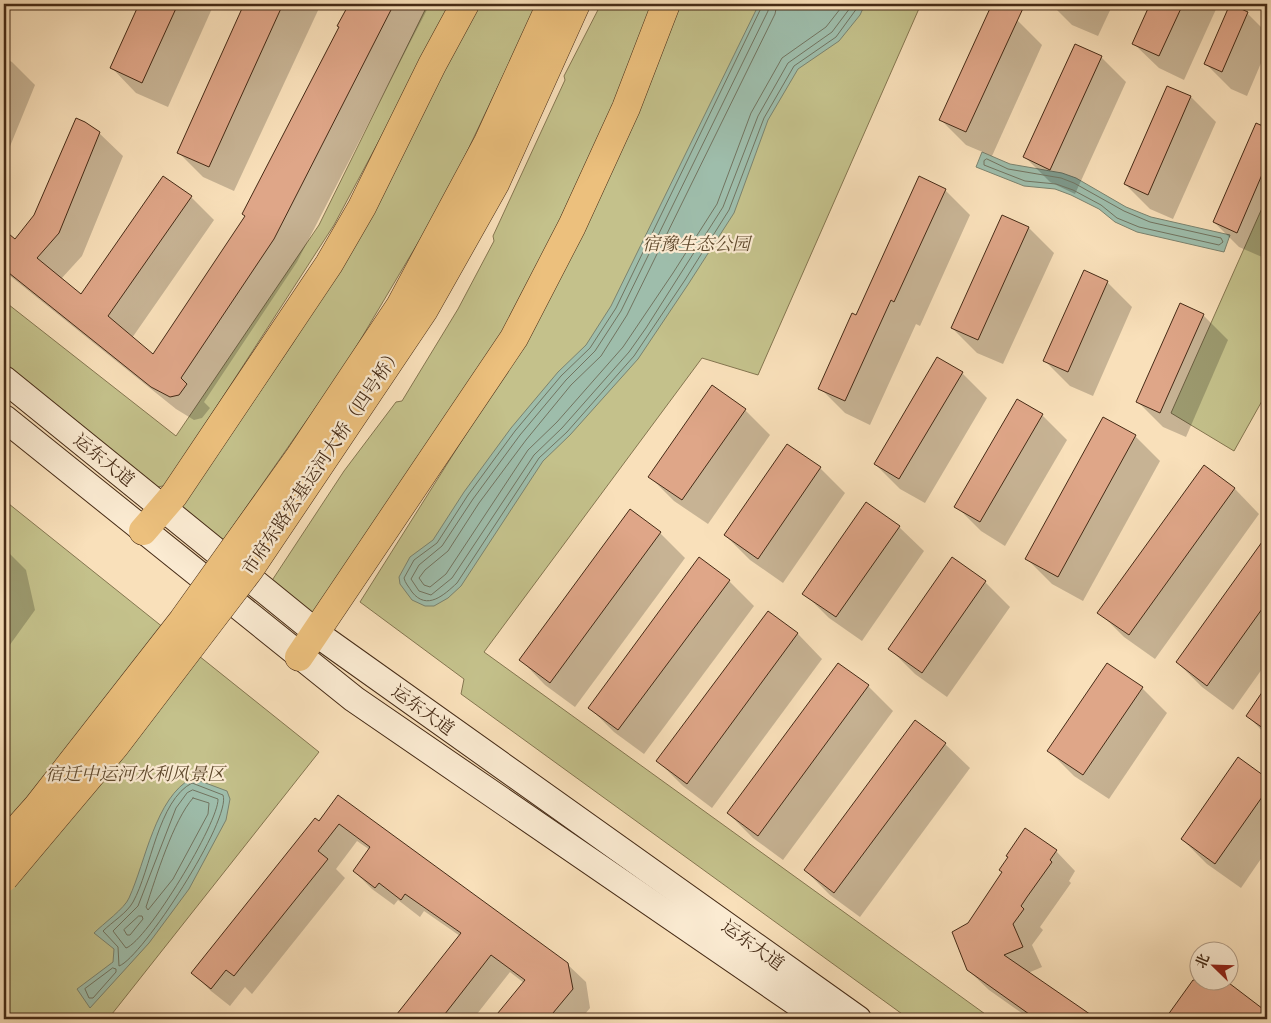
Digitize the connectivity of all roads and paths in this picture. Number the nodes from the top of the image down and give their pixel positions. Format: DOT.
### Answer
graph roads {
  1 [pos="465,4"];
  2 [pos="551,4"];
  3 [pos="576,4"];
  4 [pos="666,4"];
  5 [pos="4,379"];
  6 [pos="4,418"];
  7 [pos="163,507"];
  8 [pos="143,530"];
  9 [pos="317,632"];
  10 [pos="299,657"];
  11 [pos="4,844"];
  12 [pos="4,878"];
  13 [pos="820,1019"];
  14 [pos="858,1019"];
  1 -- 7 [label="main road"];
  2 -- 11 [label="main road, 市府东路宏基运河大桥（四号桥）, bridge"];
  3 -- 12 [label="main road, 市府东路宏基运河大桥（四号桥）, bridge"];
  4 -- 9 [label="main road"];
  5 -- 7 [label="main road, 运东大道"];
  6 -- 8 [label="main road, 运东大道"];
  7 -- 8 [label="main road"];
  7 -- 9 [label="main road, 运东大道"];
  8 -- 10 [label="main road, 运东大道"];
  9 -- 10 [label="main road"];
  9 -- 14 [label="main road, 运东大道"];
  10 -- 13 [label="main road, 运东大道"];
}
